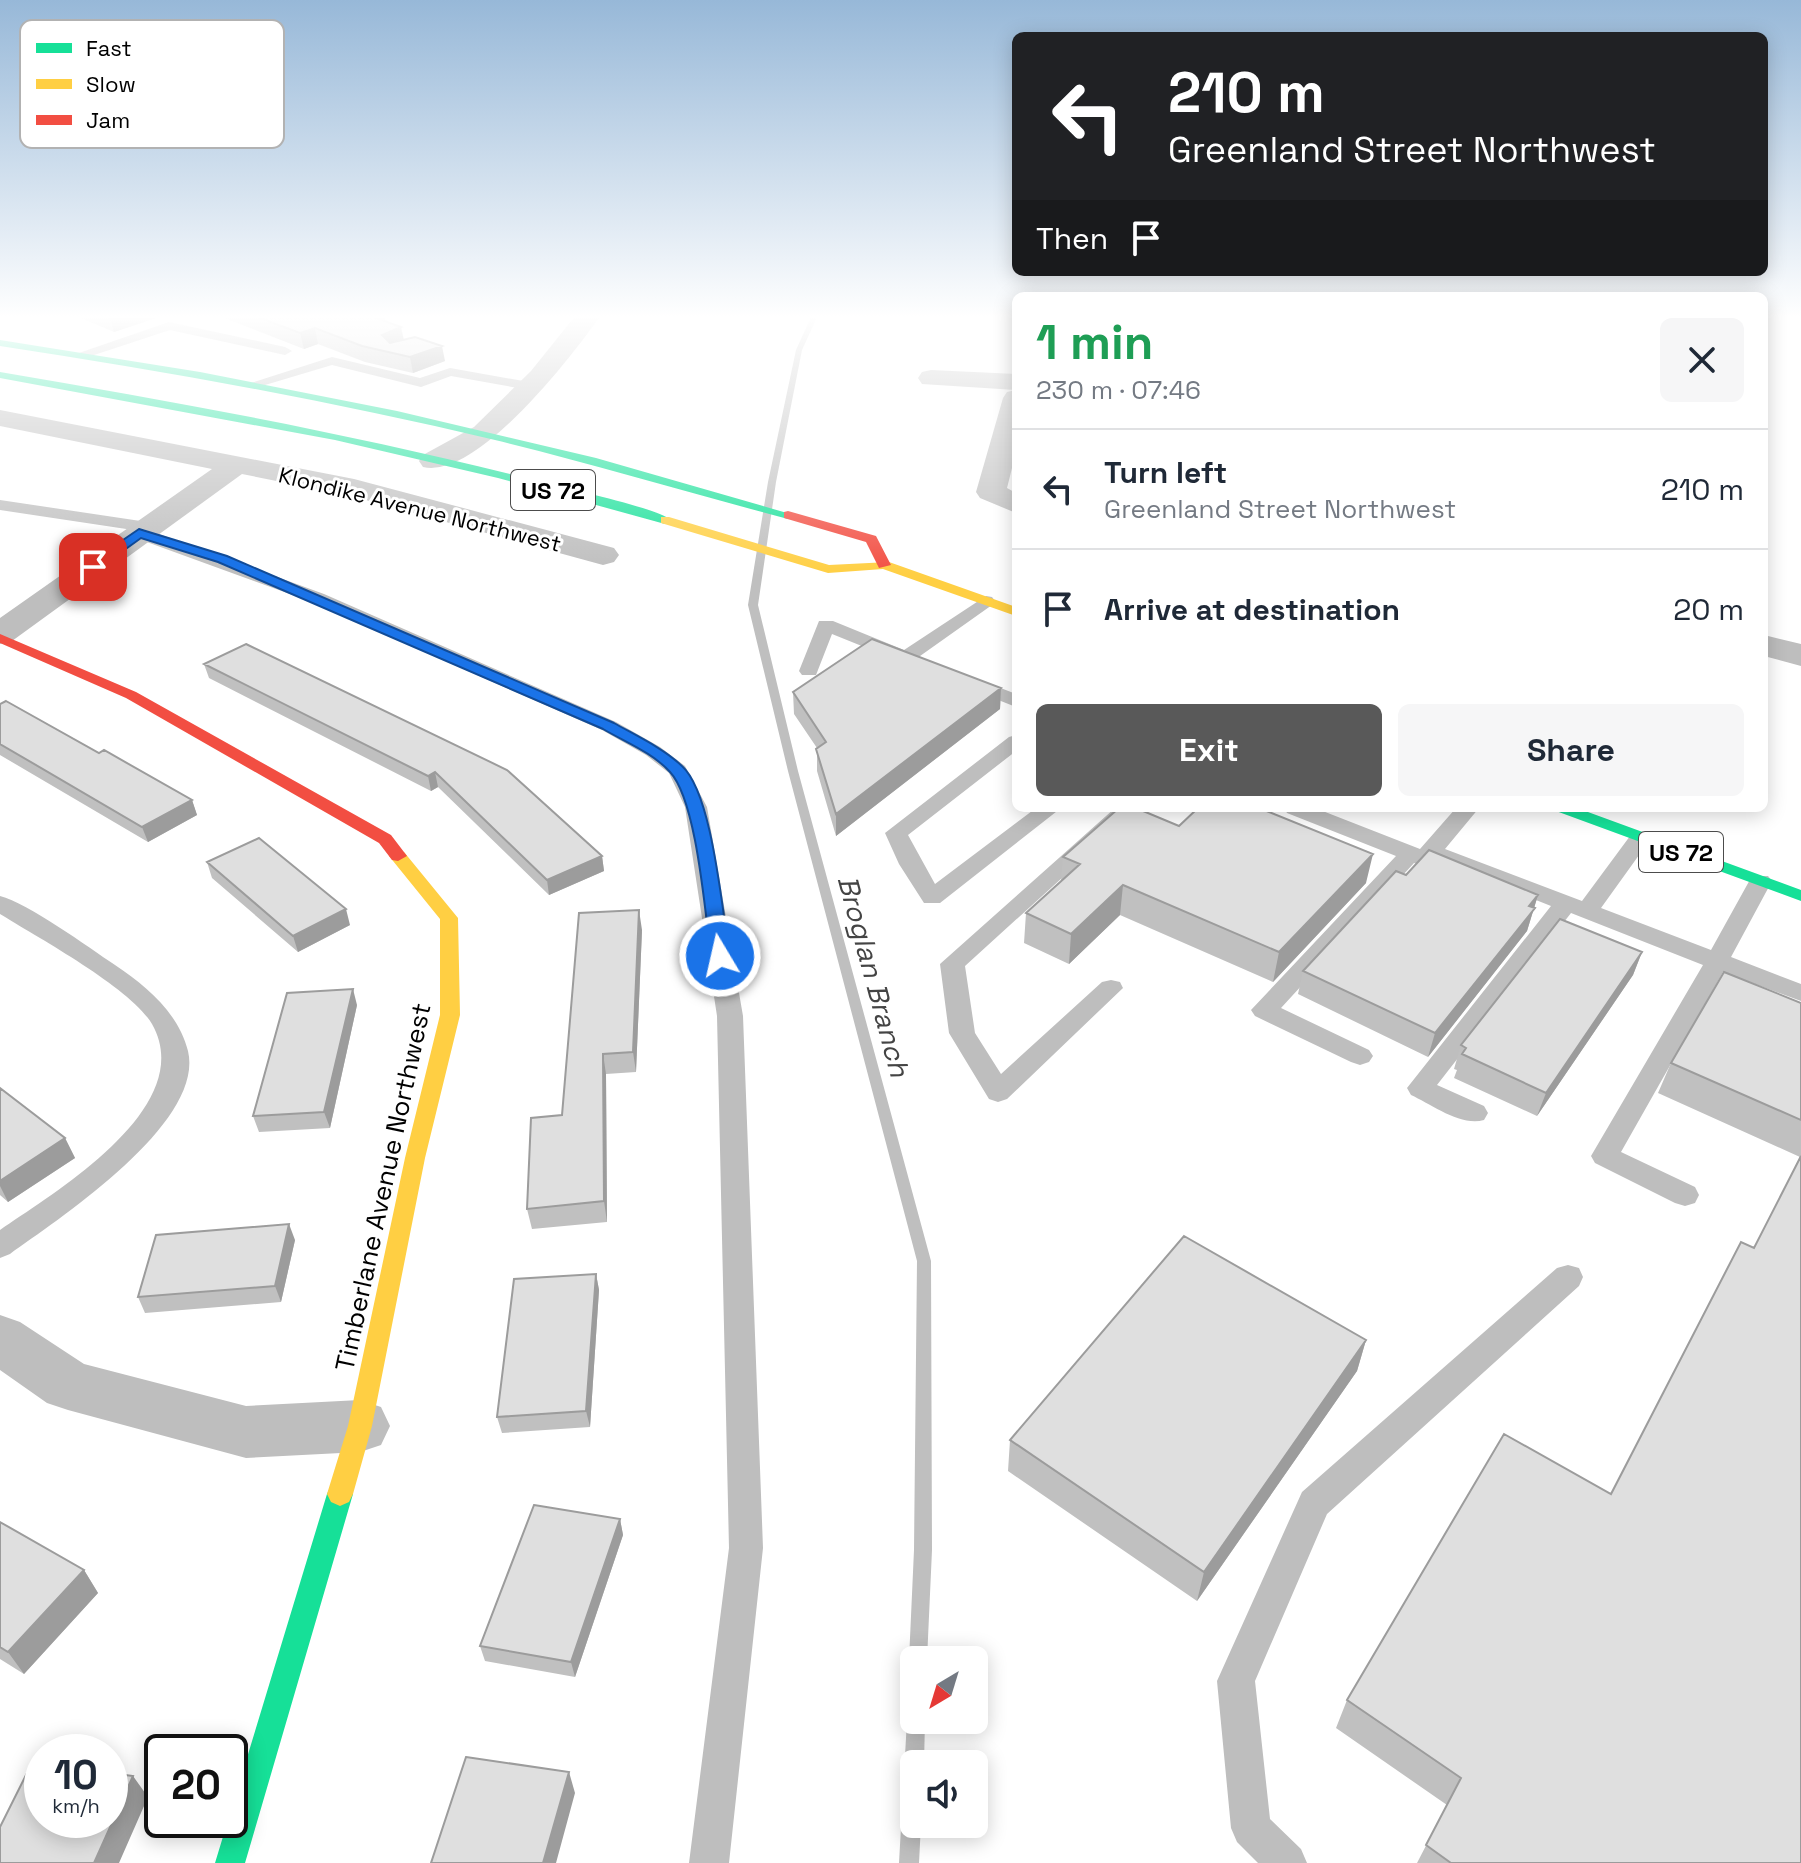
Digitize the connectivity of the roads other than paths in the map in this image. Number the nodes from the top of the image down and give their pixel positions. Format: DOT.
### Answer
graph roads {
  1 [pos="162,402"];
  2 [pos="347,402"];
  3 [pos="514,402"];
  4 [pos="1012,413"];
  5 [pos="0,418"];
  6 [pos="484,433"];
  7 [pos="433,461"];
  8 [pos="236,465"];
  9 [pos="1012,502"];
  10 [pos="0,505"];
  11 [pos="144,530"];
  12 [pos="603,555"];
  13 [pos="884,565"];
  14 [pos="986,601"];
  15 [pos="1012,611"];
  16 [pos="0,636"];
  17 [pos="1768,646"];
  18 [pos="1801,655"];
  19 [pos="906,657"];
  20 [pos="809,671"];
  21 [pos="1012,699"];
  22 [pos="1012,744"];
  23 [pos="1045,812"];
  24 [pos="1123,812"];
  25 [pos="1306,812"];
  26 [pos="1464,812"];
  27 [pos="1573,812"];
  28 [pos="1641,837"];
  29 [pos="1421,852"];
  30 [pos="1760,881"];
  31 [pos="1801,896"];
  32 [pos="0,903"];
  33 [pos="1577,907"];
  34 [pos="1717,961"];
  35 [pos="1111,988"];
  36 [pos="1801,993"];
  37 [pos="1360,1056"];
  38 [pos="1474,1113"];
  39 [pos="1685,1195"];
  40 [pos="0,1246"];
  41 [pos="1568,1277"];
  42 [pos="0,1339"];
  43 [pos="360,1426"];
  44 [pos="230,1863"];
  45 [pos="709,1863"];
  46 [pos="1287,1863"];
  1 -- 7 [label="main road, US 72"];
  2 -- 6 [label="main road, US 72"];
  3 -- 6 [label="street"];
  4 -- 9 [label="street"];
  5 -- 8 [label="street, Klondike Avenue Northwest"];
  6 -- 7 [label="street"];
  6 -- 13 [label="main road, US 72"];
  7 -- 13 [label="main road, US 72"];
  8 -- 11 [label="street"];
  8 -- 12 [label="street, Klondike Avenue Northwest"];
  10 -- 11 [label="lane"];
  11 -- 16 [label="street"];
  11 -- 45 [label="lane"];
  13 -- 14 [label="main road, US 72"];
  14 -- 15 [label="main road, US 72"];
  14 -- 19 [label="lane"];
  16 -- 43 [label="main road, Timberlane Avenue Northwest"];
  17 -- 18 [label="street"];
  19 -- 20 [label="lane"];
  19 -- 21 [label="lane"];
  22 -- 23 [label="lane"];
  24 -- 35 [label="lane"];
  25 -- 29 [label="lane"];
  26 -- 29 [label="lane"];
  27 -- 28 [label="main road, US 72"];
  28 -- 30 [label="main road, US 72"];
  28 -- 33 [label="lane"];
  29 -- 33 [label="lane"];
  29 -- 37 [label="lane"];
  30 -- 31 [label="main road, US 72"];
  30 -- 34 [label="lane"];
  32 -- 40 [label="lane"];
  33 -- 34 [label="lane"];
  33 -- 38 [label="lane"];
  34 -- 36 [label="lane"];
  34 -- 39 [label="lane"];
  41 -- 46 [label="lane"];
  42 -- 43 [label="street"];
  43 -- 44 [label="main road, Timberlane Avenue Northwest"];
}
